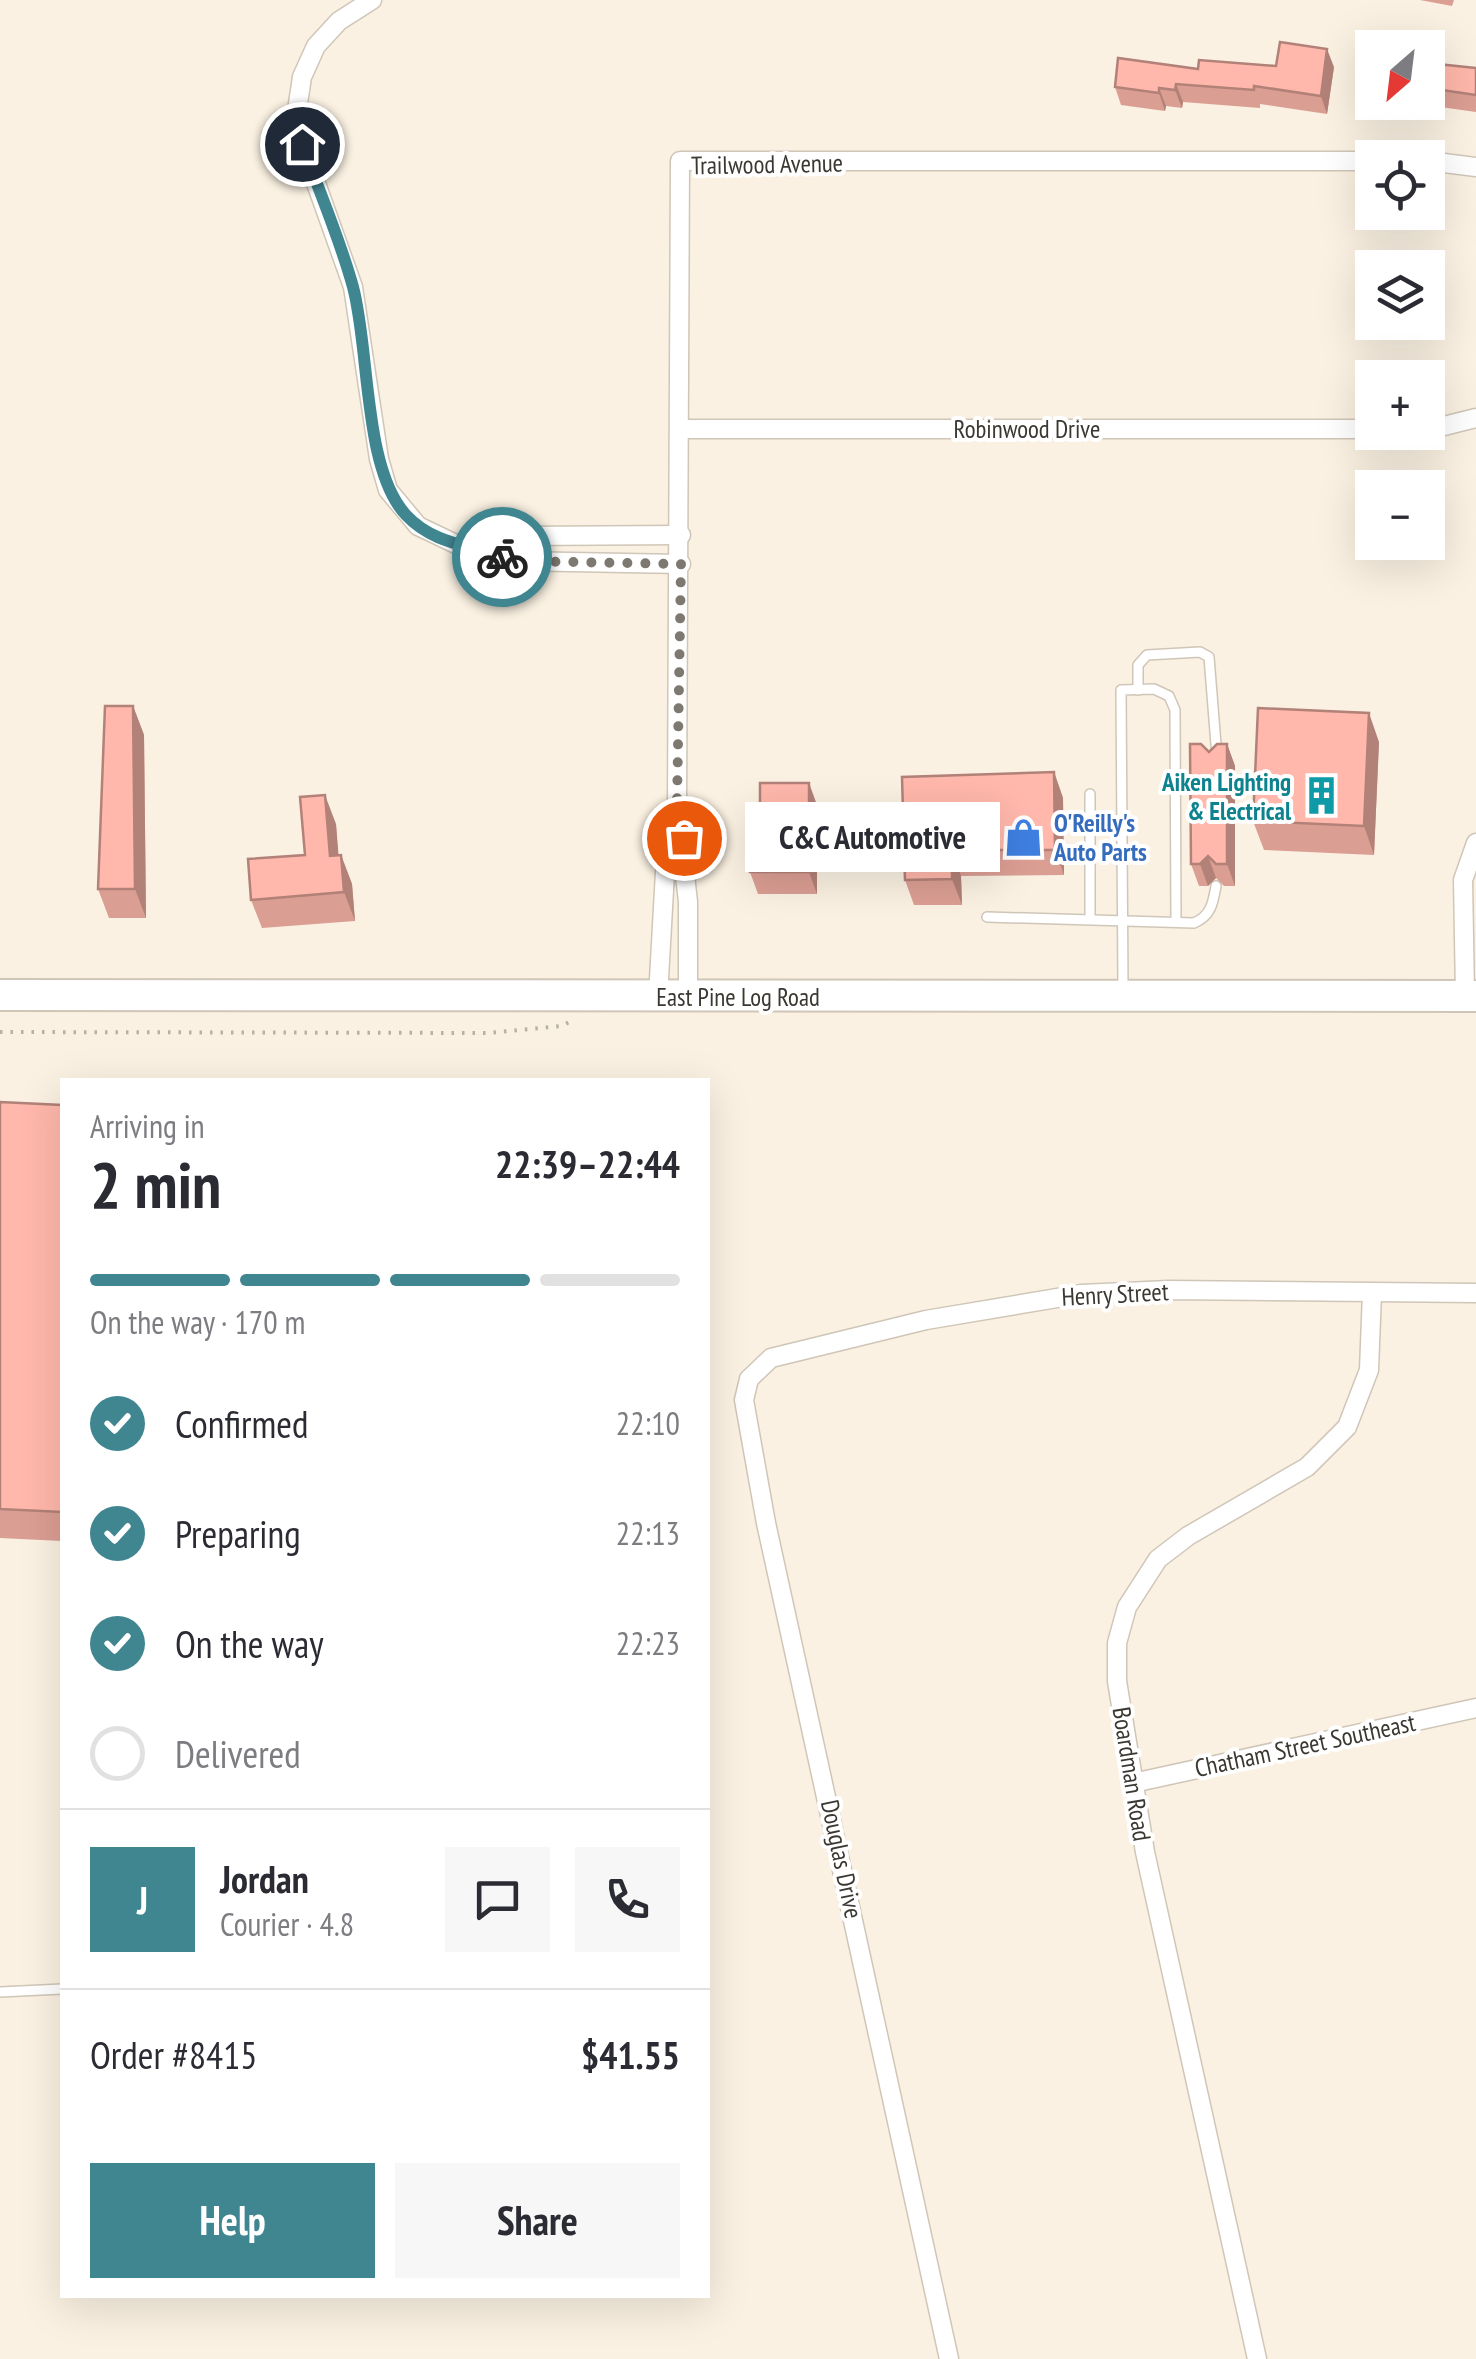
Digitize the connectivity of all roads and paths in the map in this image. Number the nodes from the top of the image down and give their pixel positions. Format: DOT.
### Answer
graph roads {
  1 [pos="372,0"];
  2 [pos="1355,161"];
  3 [pos="1445,163"];
  4 [pos="1476,167"];
  5 [pos="1476,418"];
  6 [pos="1445,426"];
  7 [pos="681,429"];
  8 [pos="1355,430"];
  9 [pos="681,535"];
  10 [pos="478,549"];
  11 [pos="681,564"];
  12 [pos="1138,690"];
  13 [pos="1217,766"];
  14 [pos="1090,794"];
  15 [pos="677,806"];
  16 [pos="1476,843"];
  17 [pos="1216,886"];
  18 [pos="987,917"];
  19 [pos="1090,918"];
  20 [pos="1122,919"];
  21 [pos="1176,921"];
  22 [pos="0,996"];
  23 [pos="673,996"];
  24 [pos="1123,996"];
  25 [pos="1471,996"];
  26 [pos="576,1019"];
  27 [pos="0,1032"];
  28 [pos="1372,1293"];
  29 [pos="1476,1293"];
  30 [pos="762,1364"];
  31 [pos="1476,1708"];
  32 [pos="1134,1783"];
  33 [pos="60,1990"];
  34 [pos="0,1992"];
  35 [pos="950,2359"];
  36 [pos="1256,2359"];
  1 -- 10 [label="street"];
  2 -- 7 [label="street, Trailwood Avenue"];
  3 -- 4 [label="street"];
  5 -- 6 [label="street"];
  7 -- 8 [label="street, Robinwood Drive"];
  7 -- 9 [label="street, Trailwood Avenue"];
  9 -- 10 [label="street"];
  9 -- 11 [label="street, Trailwood Avenue"];
  10 -- 11 [label="street"];
  11 -- 15 [label="street, Trailwood Avenue"];
  12 -- 13 [label="lane"];
  12 -- 20 [label="lane"];
  12 -- 21 [label="lane"];
  14 -- 19 [label="lane"];
  15 -- 23 [label="street, Trailwood Avenue"];
  15 -- 23 [label="street, Trailwood Avenue"];
  16 -- 25 [label="street"];
  17 -- 21 [label="lane"];
  18 -- 19 [label="lane"];
  19 -- 20 [label="lane"];
  20 -- 21 [label="lane"];
  20 -- 24 [label="lane"];
  22 -- 23 [label="main road, East Pine Log Road"];
  23 -- 24 [label="main road, East Pine Log Road"];
  24 -- 25 [label="main road, East Pine Log Road"];
  26 -- 27 [label="path"];
  28 -- 29 [label="street, Henry Street"];
  28 -- 30 [label="street, Henry Street"];
  28 -- 32 [label="street, Boardman Road"];
  30 -- 35 [label="street, Douglas Drive"];
  31 -- 32 [label="street, Chatham Street Southeast"];
  32 -- 36 [label="street, Boardman Road"];
  33 -- 34 [label="lane"];
}
